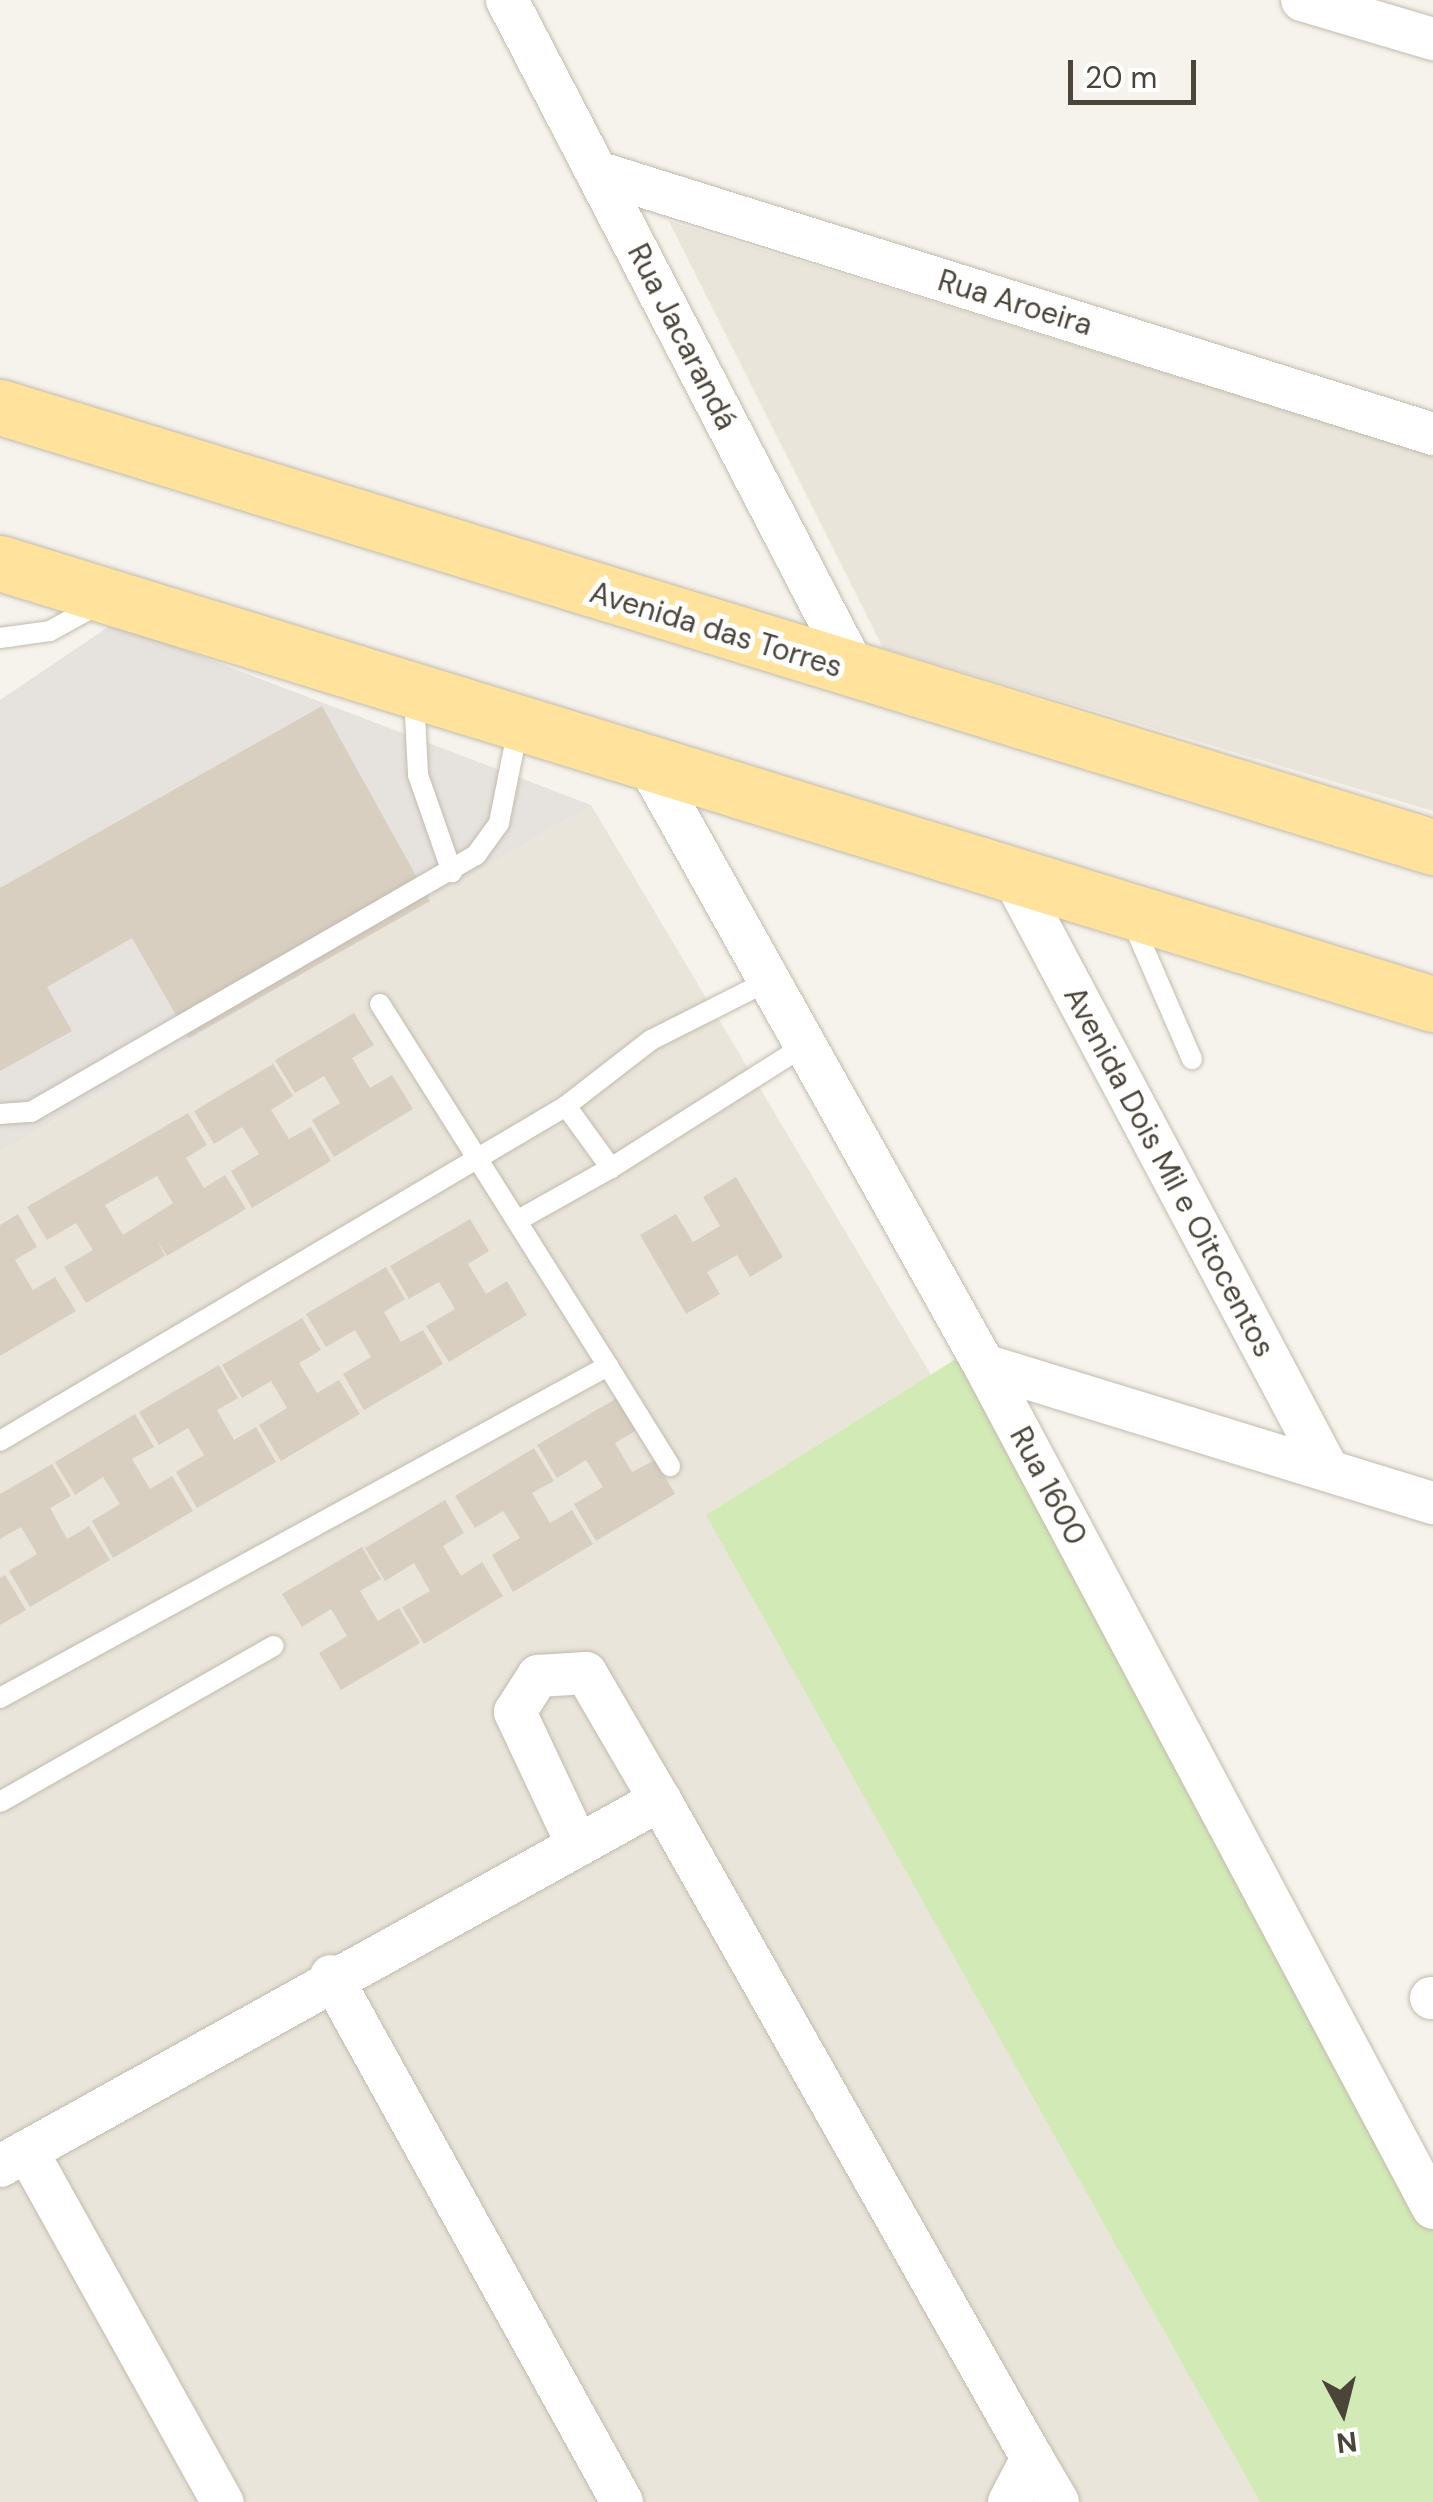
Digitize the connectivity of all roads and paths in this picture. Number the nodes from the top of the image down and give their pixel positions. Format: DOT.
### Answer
graph roads {
  1 [pos="507,0"];
  2 [pos="1302,0"];
  3 [pos="1433,39"];
  4 [pos="597,172"];
  5 [pos="0,406"];
  6 [pos="1433,434"];
  7 [pos="0,564"];
  8 [pos="110,598"];
  9 [pos="0,638"];
  10 [pos="857,674"];
  11 [pos="414,695"];
  12 [pos="518,728"];
  13 [pos="652,771"];
  14 [pos="1433,847"];
  15 [pos="452,872"];
  16 [pos="1011,873"];
  17 [pos="1126,908"];
  18 [pos="766,982"];
  19 [pos="380,1004"];
  20 [pos="1433,1004"];
  21 [pos="804,1046"];
  22 [pos="1192,1059"];
  23 [pos="566,1106"];
  24 [pos="0,1114"];
  25 [pos="481,1158"];
  26 [pos="611,1168"];
  27 [pos="522,1218"];
  28 [pos="984,1365"];
  29 [pos="608,1366"];
  30 [pos="0,1441"];
  31 [pos="670,1466"];
  32 [pos="1328,1470"];
  33 [pos="1433,1503"];
  34 [pos="274,1646"];
  35 [pos="0,1698"];
  36 [pos="660,1800"];
  37 [pos="0,1802"];
  38 [pos="576,1844"];
  39 [pos="331,1976"];
  40 [pos="14,2159"];
  41 [pos="1433,2208"];
  42 [pos="1032,2458"];
  43 [pos="222,2502"];
  44 [pos="622,2502"];
  45 [pos="1010,2502"];
  46 [pos="1058,2502"];
  1 -- 4 [label="street, Rua Jacarandá"];
  2 -- 3 [label="street"];
  4 -- 6 [label="street, Rua Aroeira"];
  4 -- 10 [label="street, Rua Jacarandá"];
  5 -- 10 [label="main road, Avenida das Torres"];
  7 -- 8 [label="main road"];
  8 -- 9 [label="lane"];
  8 -- 11 [label="main road"];
  10 -- 14 [label="main road, Avenida das Torres"];
  11 -- 12 [label="main road"];
  11 -- 15 [label="lane"];
  12 -- 13 [label="main road"];
  12 -- 15 [label="lane"];
  13 -- 16 [label="main road"];
  13 -- 18 [label="street, Rua 1600"];
  15 -- 24 [label="lane"];
  16 -- 17 [label="main road"];
  16 -- 32 [label="street, Avenida Dois Mil e Oitocentos"];
  17 -- 20 [label="main road"];
  17 -- 22 [label="lane"];
  18 -- 21 [label="street, Rua 1600"];
  18 -- 23 [label="lane"];
  19 -- 25 [label="lane"];
  21 -- 26 [label="lane"];
  21 -- 28 [label="street, Rua 1600"];
  23 -- 25 [label="lane"];
  23 -- 26 [label="lane"];
  25 -- 27 [label="lane"];
  25 -- 30 [label="lane"];
  26 -- 27 [label="lane"];
  27 -- 29 [label="lane"];
  28 -- 32 [label="street"];
  28 -- 41 [label="street, Rua 1600"];
  29 -- 31 [label="lane"];
  29 -- 35 [label="lane"];
  32 -- 33 [label="street"];
  34 -- 37 [label="lane"];
  36 -- 38 [label="street"];
  36 -- 38 [label="street"];
  36 -- 42 [label="street"];
  38 -- 39 [label="street"];
  39 -- 40 [label="street"];
  39 -- 44 [label="street"];
  40 -- 43 [label="street"];
  42 -- 45 [label="street"];
  42 -- 46 [label="street"];
}
